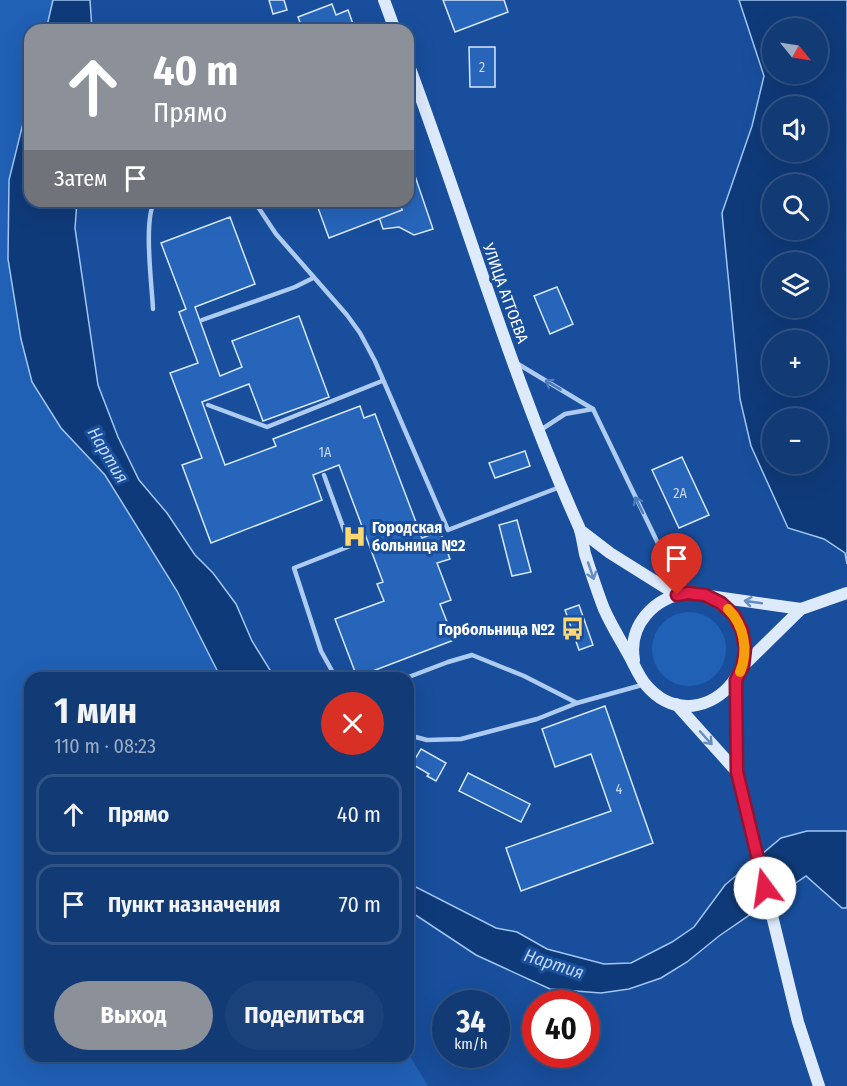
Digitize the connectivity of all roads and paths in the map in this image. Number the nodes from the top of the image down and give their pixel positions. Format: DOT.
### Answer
graph roads {
  1 [pos="384,0"];
  2 [pos="393,24"];
  3 [pos="414,79"];
  4 [pos="151,207"];
  5 [pos="258,207"];
  6 [pos="313,278"];
  7 [pos="153,309"];
  8 [pos="202,320"];
  9 [pos="513,361"];
  10 [pos="382,381"];
  11 [pos="207,405"];
  12 [pos="592,410"];
  13 [pos="539,431"];
  14 [pos="324,476"];
  15 [pos="561,487"];
  16 [pos="580,530"];
  17 [pos="847,593"];
  18 [pos="682,594"];
  19 [pos="705,595"];
  20 [pos="801,609"];
  21 [pos="743,666"];
  22 [pos="636,668"];
  23 [pos="333,672"];
  24 [pos="414,675"];
  25 [pos="736,680"];
  26 [pos="645,684"];
  27 [pos="577,703"];
  28 [pos="676,704"];
  29 [pos="414,737"];
  30 [pos="737,772"];
  31 [pos="819,1086"];
  1 -- 2 [label="street"];
  3 -- 9 [label="street, УЛИЦА АТТОЕВА"];
  4 -- 7 [label="lane"];
  5 -- 6 [label="lane"];
  6 -- 8 [label="lane"];
  6 -- 10 [label="lane"];
  12 -- 9 [label="lane, one-way"];
  9 -- 13 [label="street, УЛИЦА АТТОЕВА"];
  10 -- 11 [label="lane"];
  10 -- 15 [label="lane"];
  12 -- 13 [label="lane"];
  18 -- 12 [label="lane, one-way"];
  13 -- 15 [label="street, УЛИЦА АТТОЕВА"];
  14 -- 23 [label="lane"];
  15 -- 16 [label="street, УЛИЦА АТТОЕВА"];
  16 -- 18 [label="street"];
  16 -- 22 [label="street, УЛИЦА АТТОЕВА, one-way"];
  17 -- 20 [label="street"];
  18 -- 19 [label="street"];
  18 -- 22 [label="street"];
  20 -- 19 [label="street, one-way"];
  19 -- 21 [label="street"];
  20 -- 21 [label="street"];
  21 -- 25 [label="street"];
  22 -- 26 [label="street"];
  24 -- 27 [label="lane"];
  25 -- 28 [label="street"];
  25 -- 30 [label="street"];
  26 -- 27 [label="lane"];
  26 -- 28 [label="street"];
  27 -- 29 [label="lane"];
  28 -- 30 [label="street, one-way"];
  30 -- 31 [label="street"];
}
